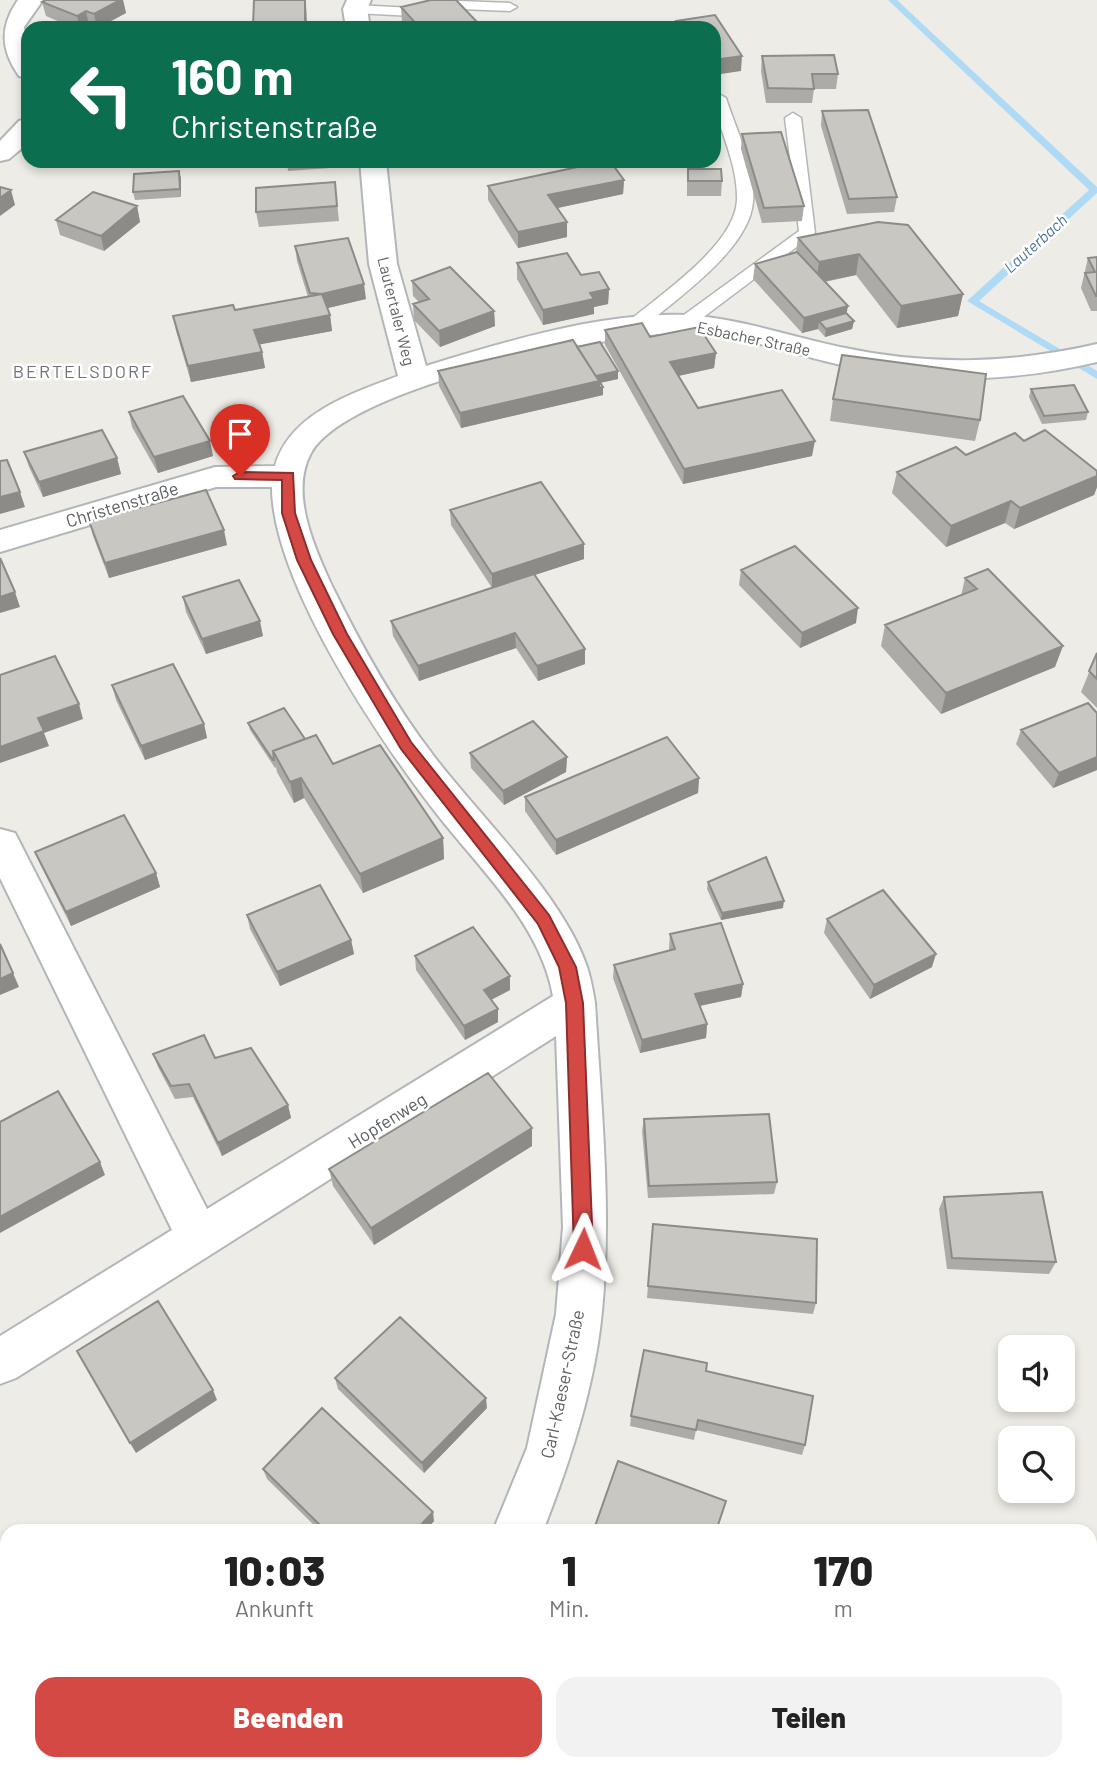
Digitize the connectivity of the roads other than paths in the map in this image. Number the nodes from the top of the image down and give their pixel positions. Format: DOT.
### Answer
graph roads {
  1 [pos="32,0"];
  2 [pos="510,7"];
  3 [pos="351,9"];
  4 [pos="21,58"];
  5 [pos="721,106"];
  6 [pos="793,118"];
  7 [pos="21,135"];
  8 [pos="0,153"];
  9 [pos="374,168"];
  10 [pos="635,324"];
  11 [pos="683,324"];
  12 [pos="1097,353"];
  13 [pos="414,378"];
  14 [pos="288,476"];
  15 [pos="0,541"];
  16 [pos="2,843"];
  17 [pos="575,1003"];
  18 [pos="199,1238"];
  19 [pos="0,1362"];
  20 [pos="521,1524"];
  1 -- 4 [label="street"];
  2 -- 3 [label="lane"];
  5 -- 10 [label="lane"];
  6 -- 11 [label="lane"];
  7 -- 8 [label="street"];
  9 -- 13 [label="street, Lautertaler Weg"];
  10 -- 11 [label="street, Esbacher Straße"];
  10 -- 13 [label="street, Esbacher Straße"];
  11 -- 12 [label="street, Esbacher Straße"];
  13 -- 14 [label="street"];
  14 -- 15 [label="street, Christenstraße"];
  14 -- 17 [label="street, Carl-Kaeser-Straße"];
  16 -- 18 [label="street"];
  17 -- 18 [label="street, Hopfenweg"];
  17 -- 20 [label="street, Carl-Kaeser-Straße"];
  18 -- 19 [label="street, Hopfenweg"];
}
